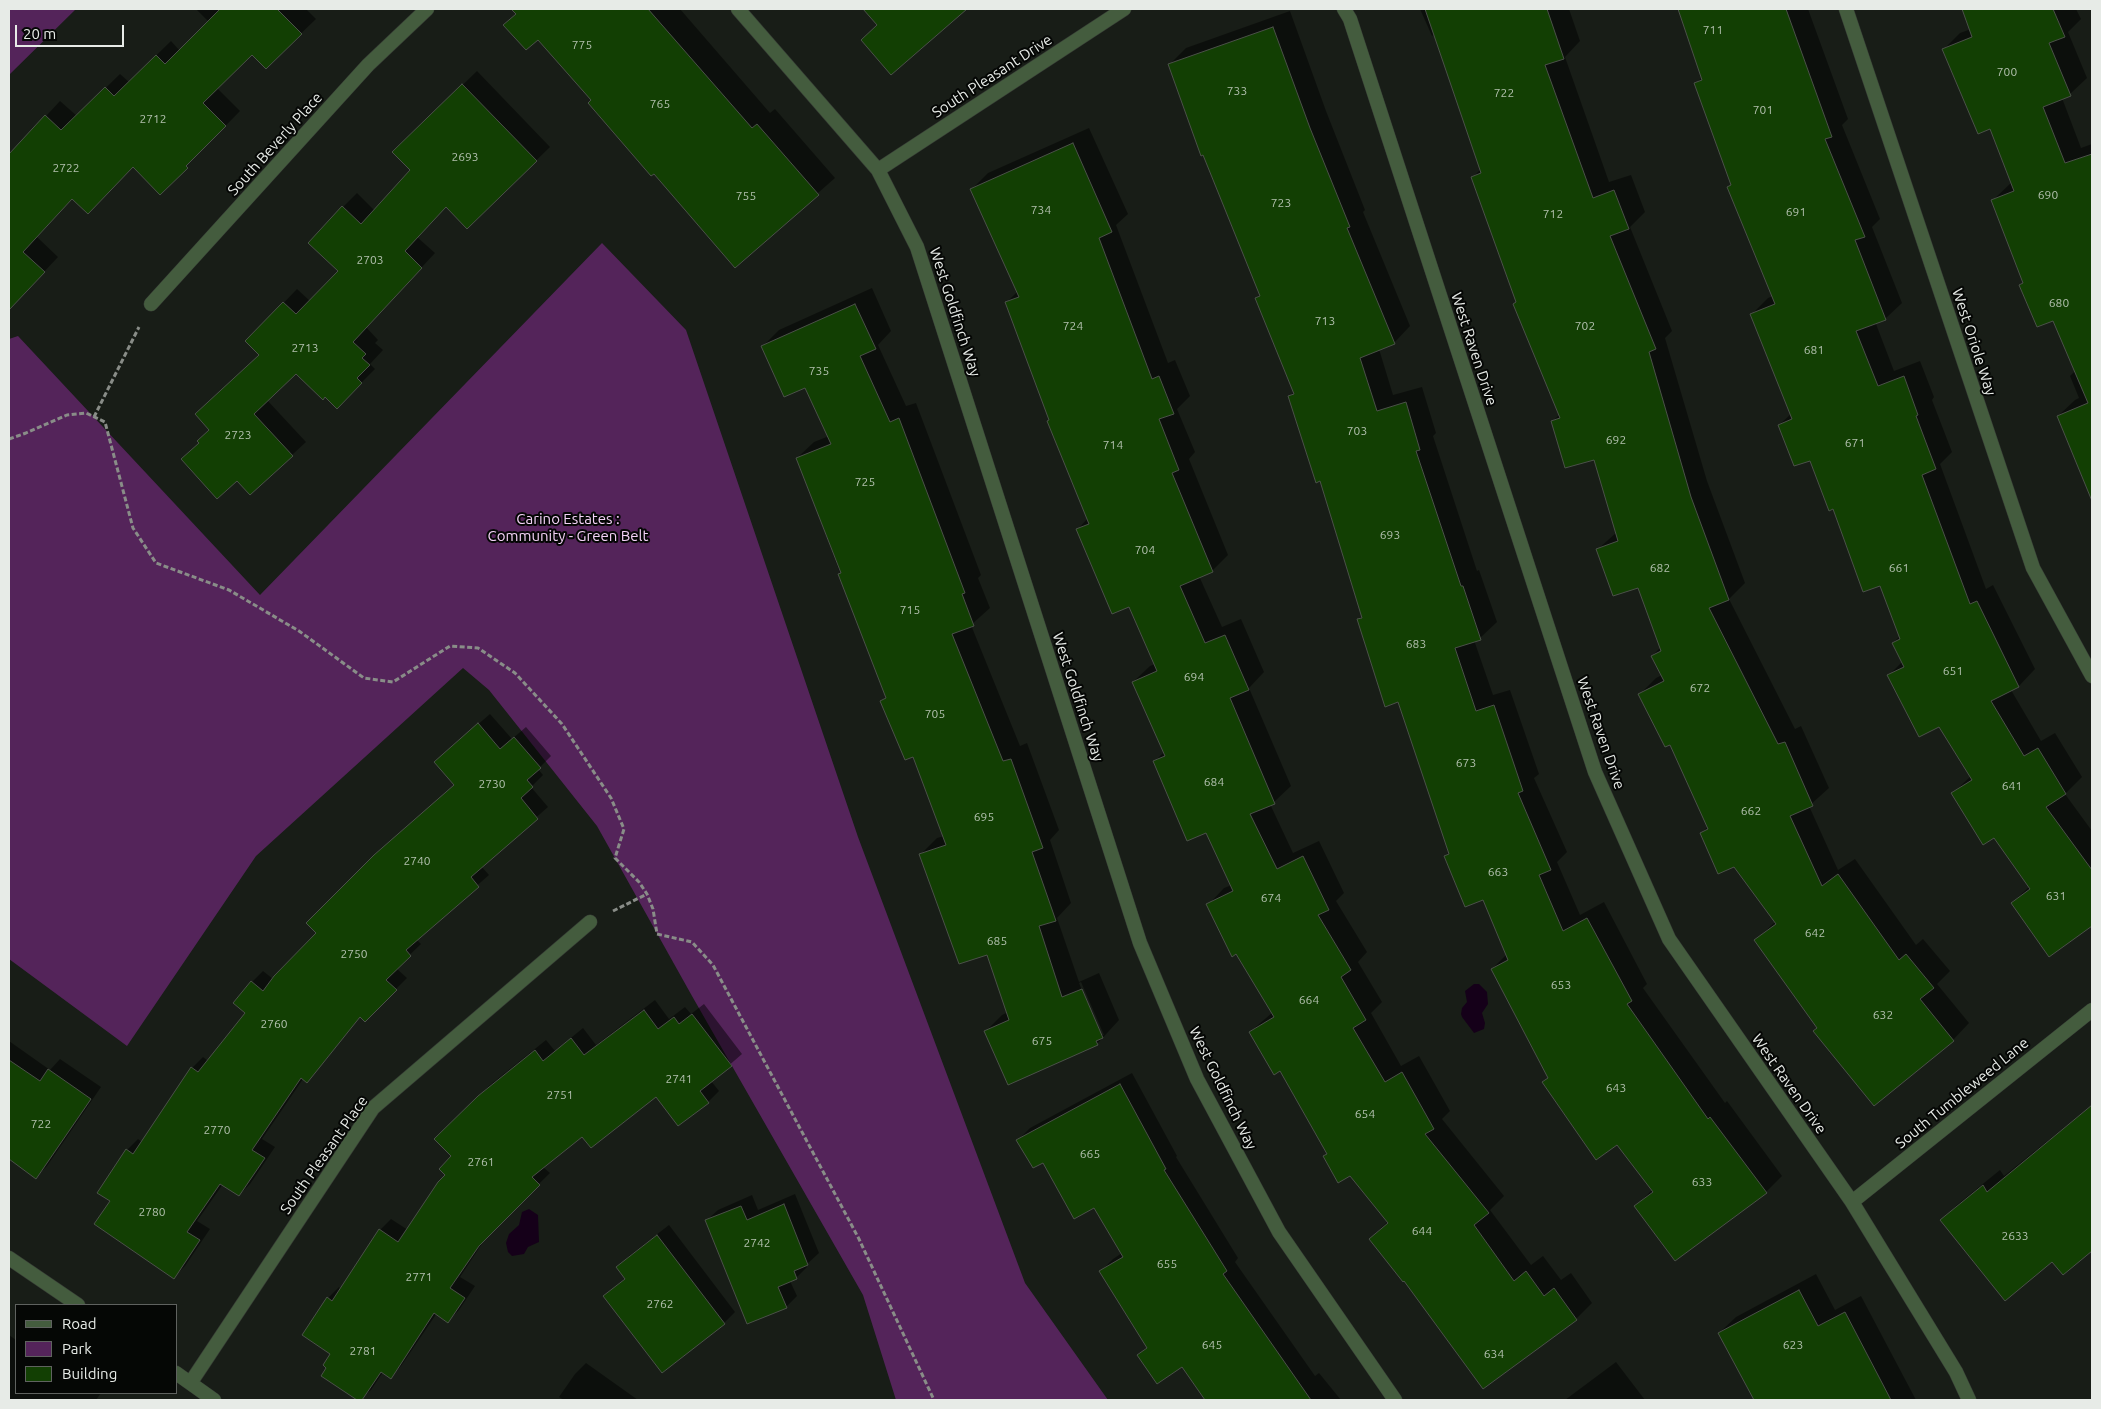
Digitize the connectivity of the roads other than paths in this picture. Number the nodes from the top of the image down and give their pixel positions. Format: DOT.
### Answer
graph roads {
  1 [pos="427,9"];
  2 [pos="738,9"];
  3 [pos="1124,9"];
  4 [pos="1344,9"];
  5 [pos="1846,9"];
  6 [pos="878,170"];
  7 [pos="151,304"];
  8 [pos="2092,676"];
  9 [pos="590,922"];
  10 [pos="2092,1010"];
  11 [pos="1852,1202"];
  12 [pos="9,1258"];
  13 [pos="77,1304"];
  14 [pos="178,1373"];
  15 [pos="191,1382"];
  16 [pos="214,1400"];
  17 [pos="1395,1400"];
  18 [pos="1969,1400"];
  1 -- 7 [label="street, South Beverly Place"];
  2 -- 6 [label="street, West Goldfinch Way"];
  3 -- 6 [label="street, South Pleasant Drive"];
  4 -- 11 [label="street, West Raven Drive"];
  5 -- 8 [label="street, West Oriole Way"];
  6 -- 17 [label="street, West Goldfinch Way"];
  9 -- 15 [label="street, South Pleasant Place"];
  10 -- 11 [label="street, South Tumbleweed Lane"];
  11 -- 18 [label="street, West Raven Drive"];
  12 -- 13 [label="street"];
  14 -- 15 [label="street"];
  15 -- 16 [label="street"];
}
